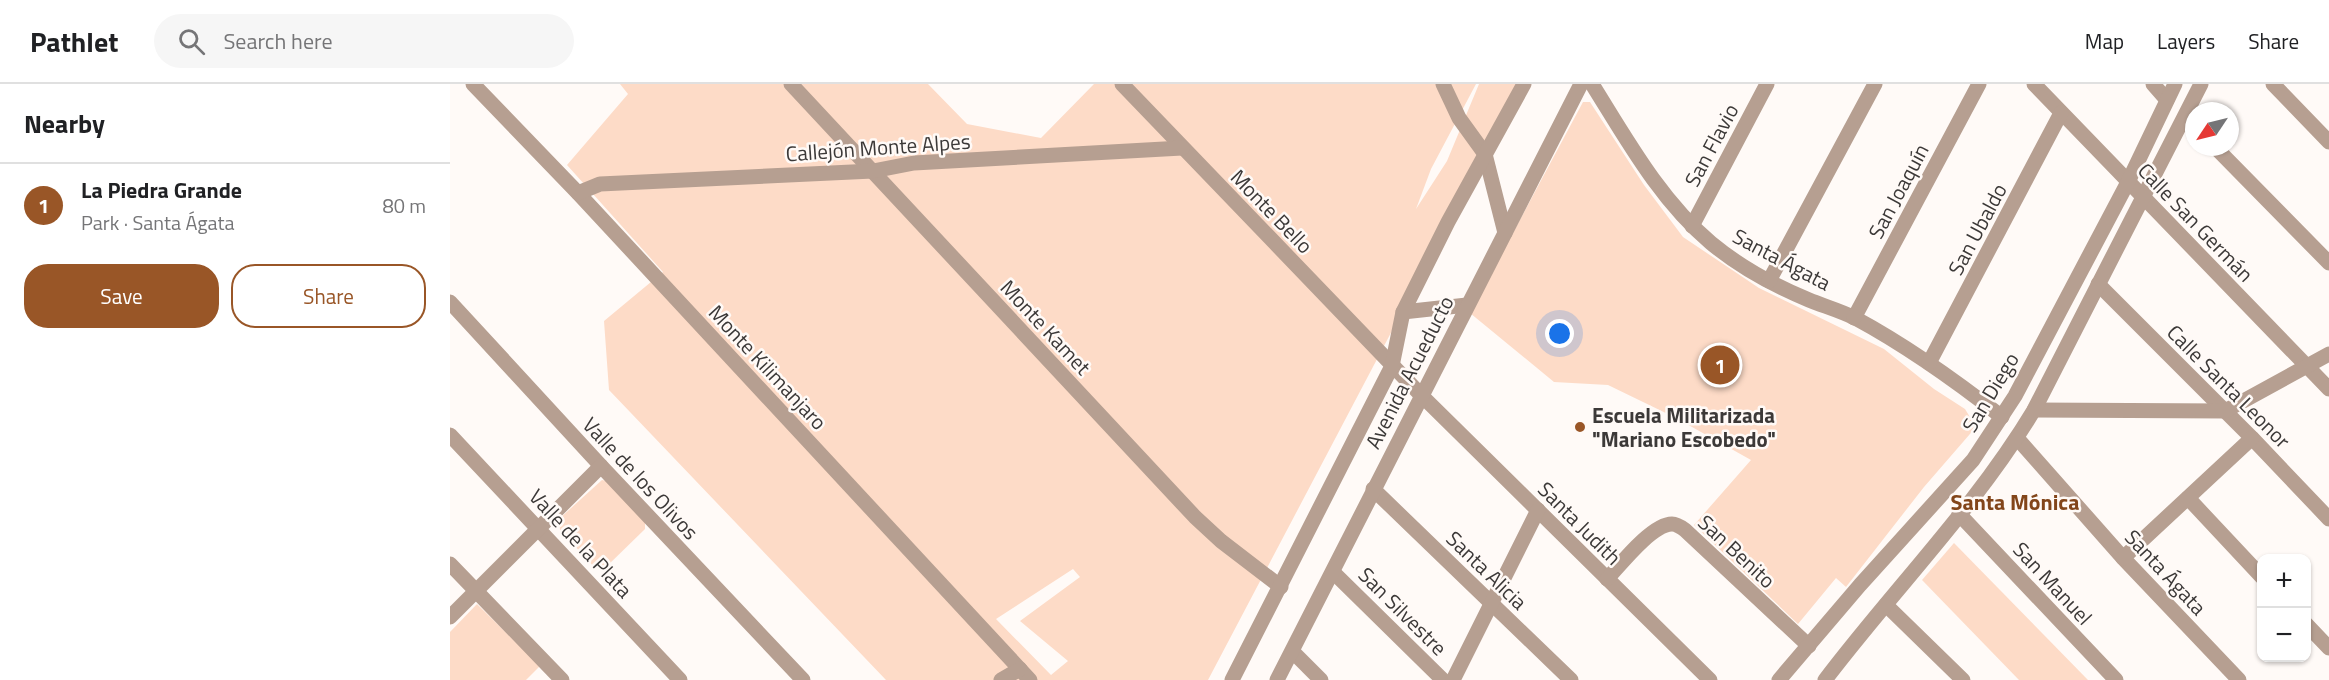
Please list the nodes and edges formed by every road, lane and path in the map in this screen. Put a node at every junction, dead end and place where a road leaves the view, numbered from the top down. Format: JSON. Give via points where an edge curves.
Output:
{"nodes":[{"id":1,"x":473,"y":84,"type":"edge"},
{"id":2,"x":791,"y":84,"type":"edge"},
{"id":3,"x":1122,"y":84,"type":"edge"},
{"id":4,"x":1443,"y":84,"type":"edge"},
{"id":5,"x":1524,"y":84,"type":"edge"},
{"id":6,"x":1581,"y":84,"type":"edge"},
{"id":7,"x":1592,"y":84,"type":"edge"},
{"id":8,"x":1767,"y":84,"type":"edge"},
{"id":9,"x":1875,"y":84,"type":"edge"},
{"id":10,"x":1979,"y":84,"type":"edge"},
{"id":11,"x":2034,"y":84,"type":"edge"},
{"id":12,"x":2153,"y":84,"type":"edge"},
{"id":13,"x":2175,"y":84,"type":"edge"},
{"id":14,"x":2201,"y":84,"type":"edge"},
{"id":15,"x":2273,"y":84,"type":"edge"},
{"id":16,"x":2168,"y":100,"type":"junction"},
{"id":17,"x":2195,"y":102,"type":"edge"},
{"id":18,"x":2061,"y":113,"type":"junction"},
{"id":19,"x":2185,"y":127,"type":"edge"},
{"id":20,"x":2329,"y":142,"type":"edge"},
{"id":21,"x":1182,"y":148,"type":"junction"},
{"id":22,"x":1485,"y":154,"type":"junction"},
{"id":23,"x":2224,"y":156,"type":"edge"},
{"id":24,"x":873,"y":171,"type":"junction"},
{"id":25,"x":2128,"y":182,"type":"junction"},
{"id":26,"x":578,"y":193,"type":"junction"},
{"id":27,"x":2143,"y":198,"type":"junction"},
{"id":28,"x":1692,"y":226,"type":"junction"},
{"id":29,"x":1504,"y":233,"type":"junction"},
{"id":30,"x":2329,"y":263,"type":"edge"},
{"id":31,"x":1769,"y":281,"type":"junction"},
{"id":32,"x":2098,"y":284,"type":"junction"},
{"id":33,"x":450,"y":302,"type":"edge"},
{"id":34,"x":1467,"y":305,"type":"junction"},
{"id":35,"x":1403,"y":312,"type":"junction"},
{"id":36,"x":1854,"y":318,"type":"junction"},
{"id":37,"x":2329,"y":354,"type":"edge"},
{"id":38,"x":1929,"y":363,"type":"junction"},
{"id":39,"x":1392,"y":366,"type":"junction"},
{"id":40,"x":2308,"y":366,"type":"junction"},
{"id":41,"x":2329,"y":389,"type":"edge"},
{"id":42,"x":1421,"y":395,"type":"junction"},
{"id":43,"x":2034,"y":410,"type":"junction"},
{"id":44,"x":2225,"y":411,"type":"junction"},
{"id":45,"x":2002,"y":417,"type":"junction"},
{"id":46,"x":450,"y":435,"type":"edge"},
{"id":47,"x":2017,"y":438,"type":"junction"},
{"id":48,"x":2252,"y":438,"type":"junction"},
{"id":49,"x":601,"y":466,"type":"junction"},
{"id":50,"x":1373,"y":489,"type":"junction"},
{"id":51,"x":2188,"y":498,"type":"junction"},
{"id":52,"x":1538,"y":510,"type":"junction"},
{"id":53,"x":1959,"y":514,"type":"junction"},
{"id":54,"x":2329,"y":519,"type":"edge"},
{"id":55,"x":538,"y":528,"type":"junction"},
{"id":56,"x":2123,"y":558,"type":"junction"},
{"id":57,"x":450,"y":564,"type":"edge"},
{"id":58,"x":1333,"y":572,"type":"junction"},
{"id":59,"x":2257,"y":572,"type":"edge"},
{"id":60,"x":1607,"y":579,"type":"junction"},
{"id":61,"x":1281,"y":587,"type":"junction"},
{"id":62,"x":475,"y":591,"type":"junction"},
{"id":63,"x":1492,"y":604,"type":"junction"},
{"id":64,"x":1886,"y":605,"type":"junction"},
{"id":65,"x":450,"y":617,"type":"edge"},
{"id":66,"x":2311,"y":628,"type":"edge"},
{"id":67,"x":1809,"y":646,"type":"junction"},
{"id":68,"x":2329,"y":648,"type":"edge"},
{"id":69,"x":1293,"y":652,"type":"junction"},
{"id":70,"x":1025,"y":674,"type":"edge"},
{"id":71,"x":554,"y":677,"type":"edge"},
{"id":72,"x":1831,"y":678,"type":"edge"},
{"id":73,"x":680,"y":680,"type":"edge"},
{"id":74,"x":803,"y":680,"type":"edge"},
{"id":75,"x":1001,"y":680,"type":"edge"},
{"id":76,"x":1232,"y":680,"type":"edge"},
{"id":77,"x":1277,"y":680,"type":"edge"},
{"id":78,"x":1321,"y":680,"type":"edge"},
{"id":79,"x":1443,"y":680,"type":"edge"},
{"id":80,"x":1453,"y":680,"type":"edge"},
{"id":81,"x":1571,"y":680,"type":"edge"},
{"id":82,"x":1710,"y":680,"type":"edge"},
{"id":83,"x":1779,"y":680,"type":"edge"},
{"id":84,"x":1963,"y":680,"type":"edge"},
{"id":85,"x":2116,"y":680,"type":"edge"},
{"id":86,"x":2239,"y":680,"type":"edge"}],
"edges":[{"from":1,"to":26,"type":"street","name":"Monte Kilimanjaro"},
{"from":2,"to":24,"type":"street","name":"Monte Kamet"},
{"from":3,"to":21,"type":"street","name":"Monte Bello"},
{"from":4,"to":22,"type":"street","via":[[1459,118]]},
{"from":5,"to":22,"type":"street","name":"Avenida Acueducto"},
{"from":6,"to":29,"type":"street","name":"Avenida Acueducto"},
{"from":7,"to":28,"type":"street","name":"Santa Ágata","via":[[1646,169]]},
{"from":8,"to":28,"type":"street","name":"San Flavio"},
{"from":9,"to":31,"type":"street"},
{"from":10,"to":36,"type":"street","name":"San Joaquín"},
{"from":11,"to":18,"type":"street","name":"Calle San Germán"},
{"from":12,"to":16,"type":"street"},
{"from":13,"to":16,"type":"street","name":"San Diego"},
{"from":14,"to":17,"type":"street"},
{"from":15,"to":20,"type":"street"},
{"from":16,"to":25,"type":"street","name":"San Diego"},
{"from":18,"to":25,"type":"street","name":"Calle San Germán"},
{"from":18,"to":38,"type":"street","name":"San Ubaldo"},
{"from":19,"to":27,"type":"street"},
{"from":21,"to":24,"type":"street","name":"Callejón Monte Alpes","via":[[914,163]]},
{"from":21,"to":39,"type":"street","name":"Monte Bello"},
{"from":22,"to":29,"type":"street"},
{"from":22,"to":35,"type":"street","name":"Avenida Acueducto"},
{"from":23,"to":30,"type":"street"},
{"from":24,"to":26,"type":"street","name":"Callejón Monte Alpes","via":[[600,184]]},
{"from":24,"to":61,"type":"street","name":"Monte Kamet","via":[[1195,517]]},
{"from":25,"to":27,"type":"street","name":"Calle San Germán"},
{"from":25,"to":45,"type":"street","name":"San Diego"},
{"from":26,"to":70,"type":"street","name":"Monte Kilimanjaro"},
{"from":27,"to":32,"type":"street"},
{"from":27,"to":40,"type":"street","name":"Calle San Germán"},
{"from":28,"to":31,"type":"street","name":"Santa Ágata","via":[[1738,263]]},
{"from":29,"to":34,"type":"street","name":"Avenida Acueducto"},
{"from":31,"to":36,"type":"street","name":"Santa Ágata"},
{"from":32,"to":43,"type":"street"},
{"from":32,"to":44,"type":"street","name":"Calle Santa Leonor"},
{"from":33,"to":49,"type":"street","name":"Valle de los Olivos"},
{"from":34,"to":35,"type":"street"},
{"from":34,"to":42,"type":"street","name":"Avenida Acueducto"},
{"from":35,"to":39,"type":"street","name":"Avenida Acueducto"},
{"from":36,"to":38,"type":"street","name":"Santa Ágata"},
{"from":37,"to":40,"type":"street"},
{"from":38,"to":45,"type":"street","name":"Santa Ágata"},
{"from":39,"to":42,"type":"street","name":"Monte Bello"},
{"from":39,"to":61,"type":"street","name":"Avenida Acueducto"},
{"from":40,"to":41,"type":"street","name":"Calle San Germán"},
{"from":40,"to":44,"type":"street"},
{"from":42,"to":50,"type":"street","name":"Avenida Acueducto"},
{"from":42,"to":52,"type":"street","name":"Santa Judith"},
{"from":43,"to":44,"type":"street"},
{"from":43,"to":47,"type":"street"},
{"from":44,"to":48,"type":"street","name":"Calle Santa Leonor"},
{"from":45,"to":67,"type":"street","name":"San Diego","via":[[1973,460]]},
{"from":46,"to":55,"type":"street","name":"Valle de la Plata"},
{"from":47,"to":53,"type":"street"},
{"from":47,"to":56,"type":"street","name":"Santa Ágata"},
{"from":48,"to":51,"type":"street"},
{"from":48,"to":54,"type":"street","name":"Calle Santa Leonor"},
{"from":49,"to":55,"type":"street"},
{"from":49,"to":74,"type":"street","name":"Valle de los Olivos"},
{"from":50,"to":58,"type":"street","name":"Avenida Acueducto"},
{"from":50,"to":63,"type":"street","name":"Santa Alicia"},
{"from":51,"to":56,"type":"street"},
{"from":51,"to":59,"type":"street"},
{"from":52,"to":60,"type":"street","name":"Santa Judith"},
{"from":52,"to":63,"type":"street"},
{"from":53,"to":64,"type":"street"},
{"from":53,"to":85,"type":"street","name":"San Manuel"},
{"from":55,"to":62,"type":"street"},
{"from":55,"to":73,"type":"street","name":"Valle de la Plata"},
{"from":56,"to":86,"type":"street","name":"Santa Ágata"},
{"from":57,"to":62,"type":"street"},
{"from":58,"to":69,"type":"street","name":"Avenida Acueducto"},
{"from":58,"to":79,"type":"street","name":"San Silvestre"},
{"from":60,"to":67,"type":"street","name":"San Benito","via":[[1658,528],[1678,526]]},
{"from":60,"to":82,"type":"street","name":"Santa Judith"},
{"from":61,"to":76,"type":"street","name":"Avenida Acueducto"},
{"from":62,"to":65,"type":"street"},
{"from":62,"to":71,"type":"street"},
{"from":63,"to":80,"type":"street"},
{"from":63,"to":81,"type":"street","name":"Santa Alicia"},
{"from":64,"to":72,"type":"street"},
{"from":64,"to":84,"type":"street"},
{"from":66,"to":68,"type":"street"},
{"from":67,"to":83,"type":"street","name":"San Diego"},
{"from":69,"to":77,"type":"street","name":"Avenida Acueducto"},
{"from":69,"to":78,"type":"street"},
{"from":70,"to":75,"type":"street"}]}
